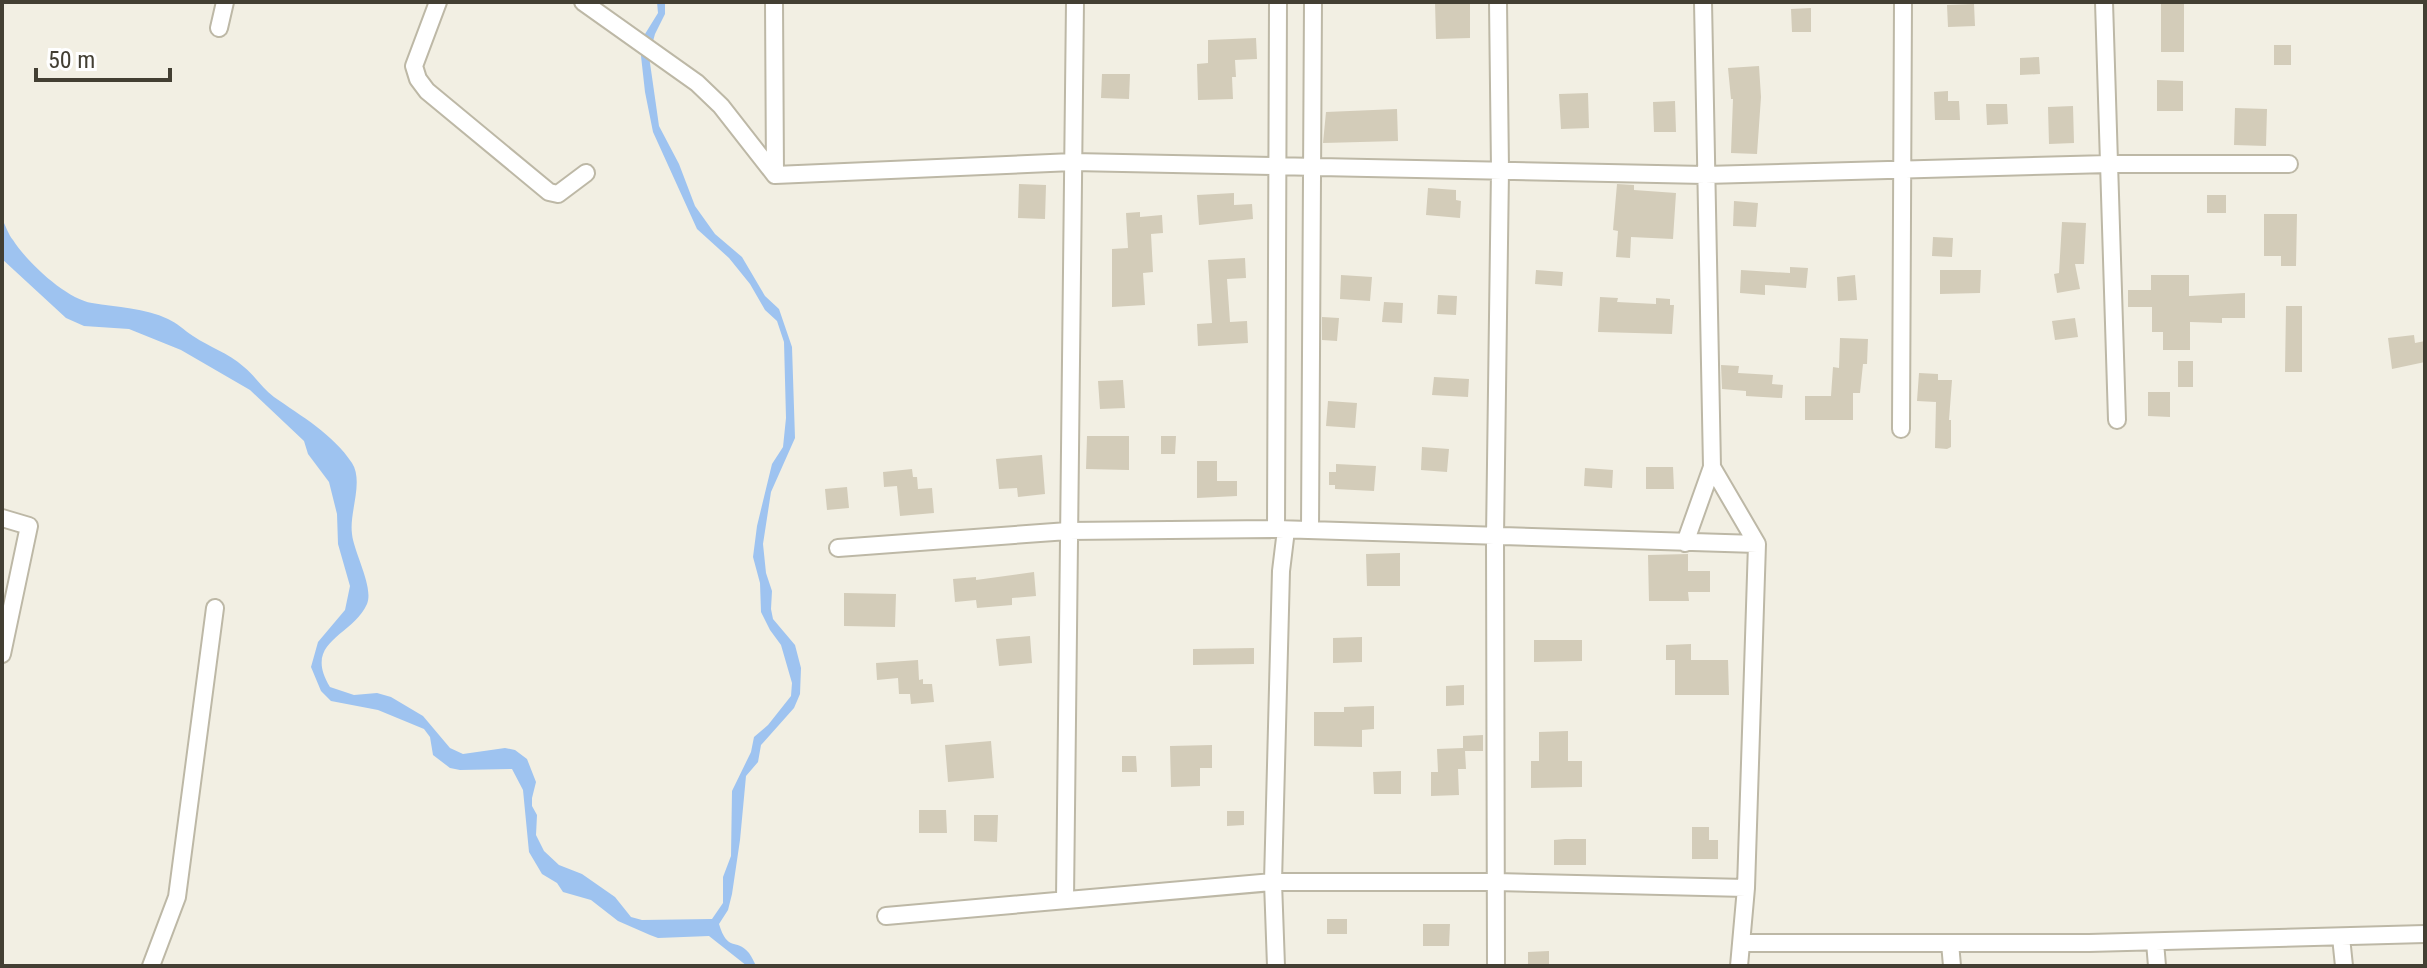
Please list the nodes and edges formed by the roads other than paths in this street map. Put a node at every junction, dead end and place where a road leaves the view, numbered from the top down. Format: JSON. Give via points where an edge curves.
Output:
{"nodes":[{"id":1,"x":225,"y":2,"type":"edge"},
{"id":2,"x":438,"y":2,"type":"edge"},
{"id":3,"x":583,"y":2,"type":"edge"},
{"id":4,"x":774,"y":2,"type":"edge"},
{"id":5,"x":1075,"y":2,"type":"edge"},
{"id":6,"x":1278,"y":2,"type":"edge"},
{"id":7,"x":1313,"y":2,"type":"edge"},
{"id":8,"x":1498,"y":2,"type":"edge"},
{"id":9,"x":1703,"y":2,"type":"edge"},
{"id":10,"x":1903,"y":2,"type":"edge"},
{"id":11,"x":2104,"y":2,"type":"edge"},
{"id":12,"x":219,"y":28,"type":"dead end"},
{"id":13,"x":1073,"y":162,"type":"junction"},
{"id":14,"x":1278,"y":164,"type":"junction"},
{"id":15,"x":2109,"y":164,"type":"junction"},
{"id":16,"x":2289,"y":164,"type":"dead end"},
{"id":17,"x":1312,"y":165,"type":"junction"},
{"id":18,"x":1500,"y":170,"type":"junction"},
{"id":19,"x":1903,"y":170,"type":"junction"},
{"id":20,"x":586,"y":173,"type":"dead end"},
{"id":21,"x":775,"y":175,"type":"junction"},
{"id":22,"x":1705,"y":175,"type":"junction"},
{"id":23,"x":2117,"y":420,"type":"dead end"},
{"id":24,"x":1901,"y":429,"type":"dead end"},
{"id":25,"x":1712,"y":467,"type":"junction"},
{"id":26,"x":2,"y":518,"type":"edge"},
{"id":27,"x":1281,"y":529,"type":"junction"},
{"id":28,"x":1310,"y":530,"type":"junction"},
{"id":29,"x":1068,"y":531,"type":"junction"},
{"id":30,"x":1495,"y":537,"type":"junction"},
{"id":31,"x":1685,"y":543,"type":"junction"},
{"id":32,"x":1757,"y":544,"type":"junction"},
{"id":33,"x":838,"y":548,"type":"dead end"},
{"id":34,"x":215,"y":608,"type":"dead end"},
{"id":35,"x":2,"y":654,"type":"edge"},
{"id":36,"x":1273,"y":882,"type":"junction"},
{"id":37,"x":1496,"y":882,"type":"junction"},
{"id":38,"x":1746,"y":888,"type":"junction"},
{"id":39,"x":1065,"y":900,"type":"junction"},
{"id":40,"x":886,"y":916,"type":"dead end"},
{"id":41,"x":2425,"y":934,"type":"edge"},
{"id":42,"x":2341,"y":937,"type":"junction"},
{"id":43,"x":2155,"y":942,"type":"junction"},
{"id":44,"x":1741,"y":943,"type":"junction"},
{"id":45,"x":1950,"y":943,"type":"junction"},
{"id":46,"x":151,"y":966,"type":"edge"},
{"id":47,"x":1276,"y":966,"type":"edge"},
{"id":48,"x":1496,"y":966,"type":"edge"},
{"id":49,"x":1739,"y":966,"type":"edge"},
{"id":50,"x":1952,"y":966,"type":"edge"},
{"id":51,"x":2157,"y":966,"type":"edge"},
{"id":52,"x":2344,"y":966,"type":"edge"}],
"edges":[{"from":1,"to":12,"type":"street"},
{"from":2,"to":20,"type":"street","via":[[414,66],[427,91],[549,192],[558,194]]},
{"from":3,"to":21,"type":"street","via":[[697,83]]},
{"from":4,"to":21,"type":"street"},
{"from":5,"to":13,"type":"street"},
{"from":6,"to":14,"type":"street"},
{"from":7,"to":17,"type":"street"},
{"from":8,"to":18,"type":"street"},
{"from":9,"to":22,"type":"street"},
{"from":10,"to":19,"type":"street"},
{"from":11,"to":15,"type":"street"},
{"from":13,"to":14,"type":"street"},
{"from":13,"to":21,"type":"street"},
{"from":13,"to":29,"type":"street"},
{"from":14,"to":17,"type":"street"},
{"from":14,"to":27,"type":"street"},
{"from":15,"to":16,"type":"street"},
{"from":15,"to":19,"type":"street"},
{"from":15,"to":23,"type":"street"},
{"from":17,"to":18,"type":"street"},
{"from":17,"to":28,"type":"street"},
{"from":18,"to":22,"type":"street"},
{"from":18,"to":30,"type":"street"},
{"from":19,"to":22,"type":"street"},
{"from":19,"to":24,"type":"street"},
{"from":22,"to":25,"type":"street"},
{"from":25,"to":31,"type":"street"},
{"from":25,"to":32,"type":"street"},
{"from":26,"to":35,"type":"street","via":[[29,526]]},
{"from":27,"to":28,"type":"street"},
{"from":27,"to":29,"type":"street"},
{"from":27,"to":36,"type":"street"},
{"from":28,"to":30,"type":"street"},
{"from":29,"to":33,"type":"street"},
{"from":29,"to":39,"type":"street"},
{"from":30,"to":31,"type":"street"},
{"from":30,"to":37,"type":"street"},
{"from":31,"to":32,"type":"street"},
{"from":32,"to":38,"type":"street"},
{"from":34,"to":46,"type":"street","via":[[177,897]]},
{"from":36,"to":37,"type":"street"},
{"from":36,"to":39,"type":"street"},
{"from":36,"to":47,"type":"street"},
{"from":37,"to":38,"type":"street"},
{"from":37,"to":48,"type":"street"},
{"from":38,"to":44,"type":"street"},
{"from":39,"to":40,"type":"street"},
{"from":41,"to":42,"type":"street"},
{"from":42,"to":43,"type":"street"},
{"from":42,"to":52,"type":"street"},
{"from":43,"to":45,"type":"street"},
{"from":43,"to":51,"type":"street"},
{"from":44,"to":45,"type":"street"},
{"from":44,"to":49,"type":"street"},
{"from":45,"to":50,"type":"street"}]}
